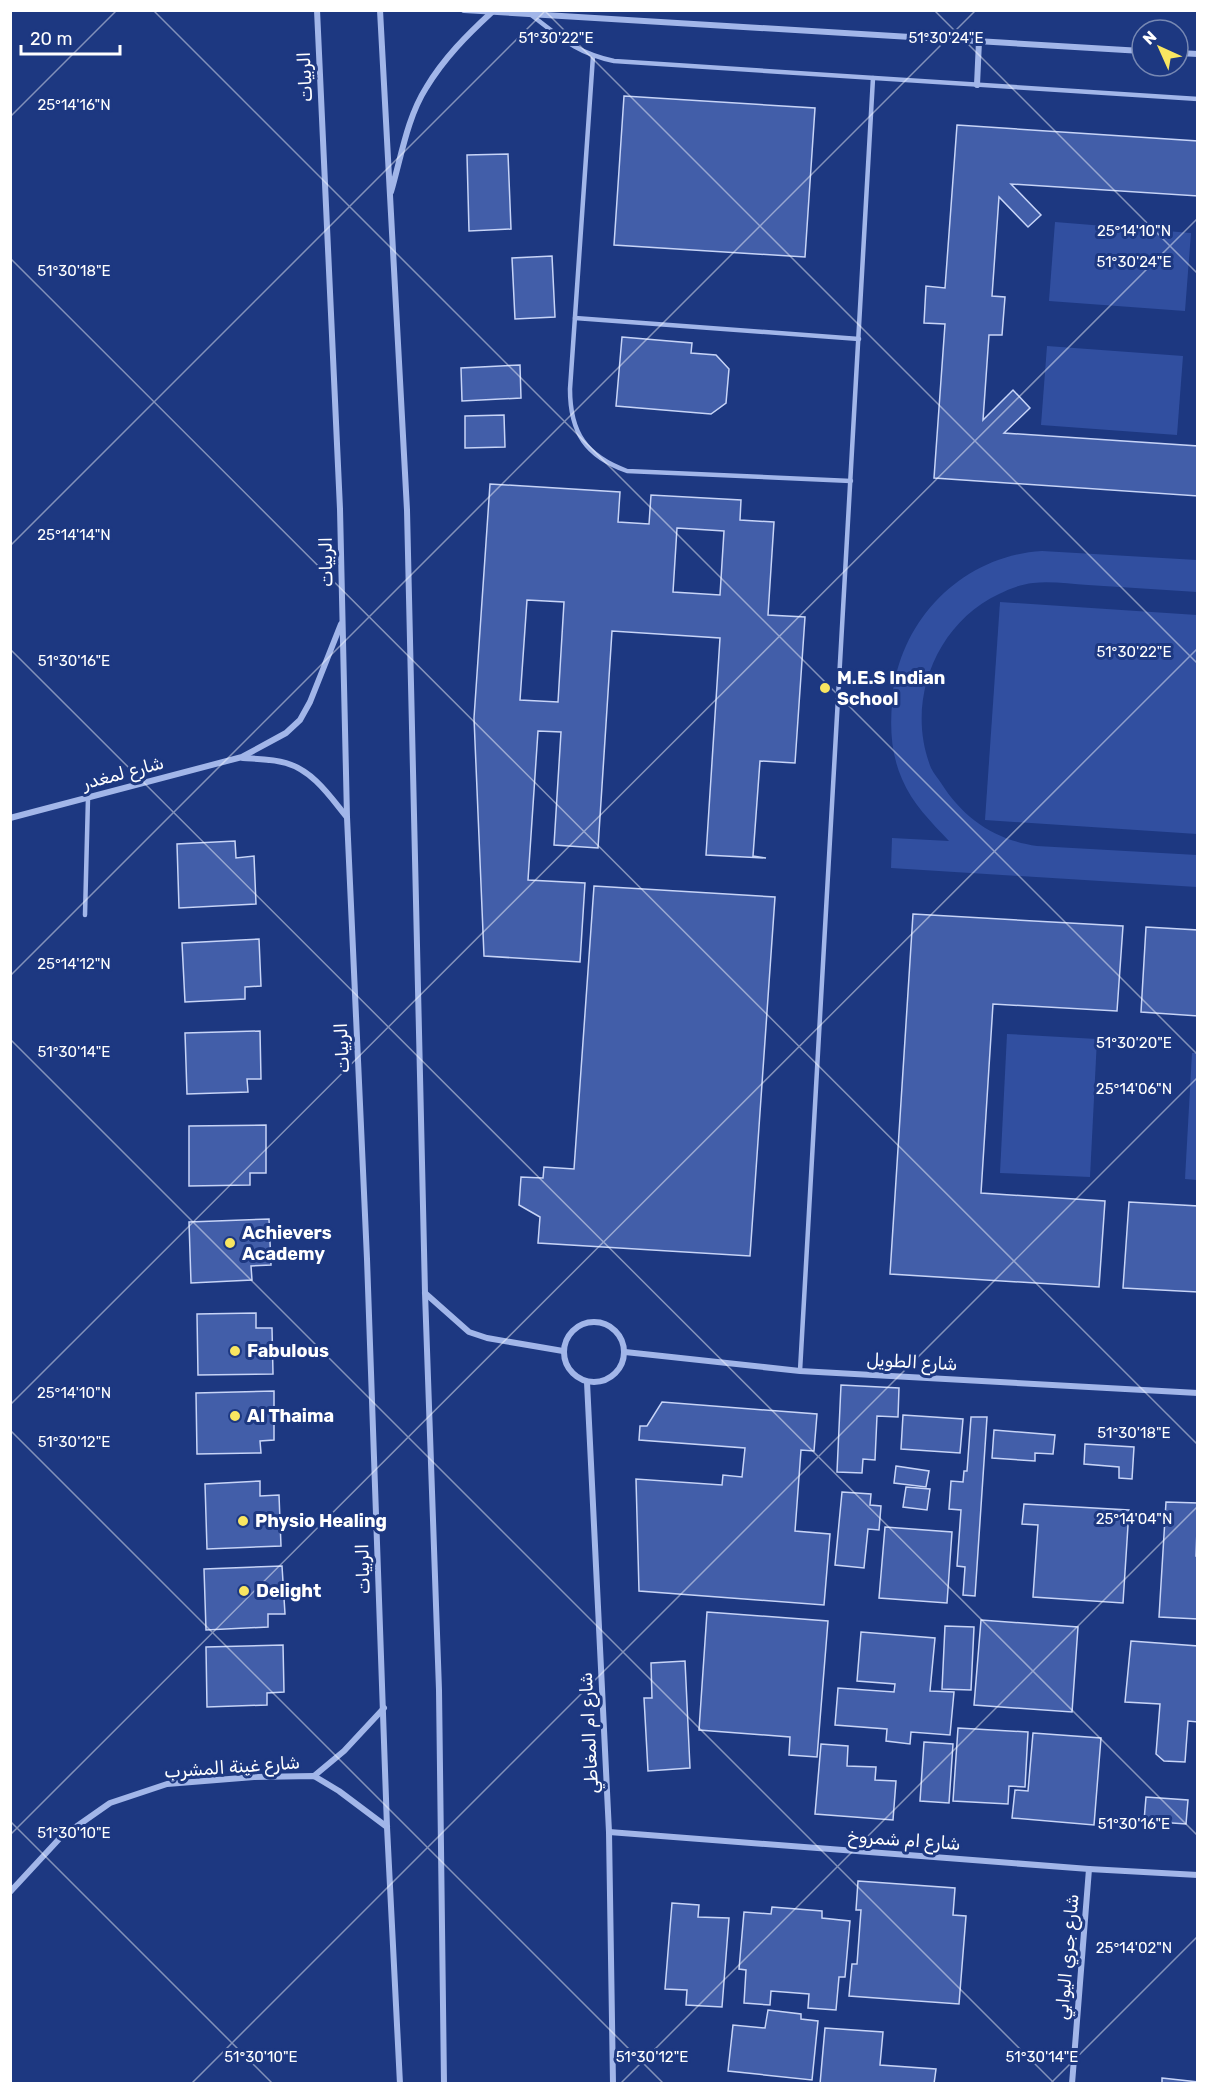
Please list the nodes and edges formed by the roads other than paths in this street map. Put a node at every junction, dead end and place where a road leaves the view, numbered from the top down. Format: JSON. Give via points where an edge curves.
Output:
{"nodes":[{"id":1,"x":317,"y":10,"type":"edge"},
{"id":2,"x":380,"y":10,"type":"edge"},
{"id":3,"x":464,"y":10,"type":"edge"},
{"id":4,"x":492,"y":12,"type":"edge"},
{"id":5,"x":530,"y":14,"type":"junction"},
{"id":6,"x":979,"y":41,"type":"junction"},
{"id":7,"x":1130,"y":50,"type":"edge"},
{"id":8,"x":593,"y":56,"type":"junction"},
{"id":9,"x":873,"y":78,"type":"junction"},
{"id":10,"x":977,"y":85,"type":"junction"},
{"id":11,"x":1197,"y":99,"type":"edge"},
{"id":12,"x":389,"y":199,"type":"junction"},
{"id":13,"x":575,"y":318,"type":"junction"},
{"id":14,"x":859,"y":339,"type":"junction"},
{"id":15,"x":851,"y":482,"type":"junction"},
{"id":16,"x":342,"y":620,"type":"junction"},
{"id":17,"x":243,"y":758,"type":"junction"},
{"id":18,"x":88,"y":798,"type":"junction"},
{"id":19,"x":347,"y":817,"type":"junction"},
{"id":20,"x":10,"y":818,"type":"edge"},
{"id":21,"x":85,"y":915,"type":"dead end"},
{"id":22,"x":425,"y":1293,"type":"junction"},
{"id":23,"x":562,"y":1351,"type":"junction"},
{"id":24,"x":625,"y":1353,"type":"junction"},
{"id":25,"x":800,"y":1371,"type":"junction"},
{"id":26,"x":587,"y":1382,"type":"junction"},
{"id":27,"x":1197,"y":1393,"type":"edge"},
{"id":28,"x":384,"y":1708,"type":"junction"},
{"id":29,"x":314,"y":1776,"type":"junction"},
{"id":30,"x":387,"y":1827,"type":"junction"},
{"id":31,"x":609,"y":1832,"type":"junction"},
{"id":32,"x":1089,"y":1869,"type":"junction"},
{"id":33,"x":1197,"y":1875,"type":"edge"},
{"id":34,"x":10,"y":1892,"type":"edge"},
{"id":35,"x":400,"y":2084,"type":"edge"},
{"id":36,"x":444,"y":2084,"type":"edge"},
{"id":37,"x":613,"y":2084,"type":"edge"},
{"id":38,"x":1072,"y":2084,"type":"edge"}],
"edges":[{"from":1,"to":16,"type":"street","name":"الربيات","via":[[340,497]]},
{"from":2,"to":12,"type":"street"},
{"from":3,"to":4,"type":"street"},
{"from":4,"to":5,"type":"street"},
{"from":4,"to":12,"type":"street","via":[[458,44],[425,89]]},
{"from":5,"to":6,"type":"street"},
{"from":5,"to":8,"type":"lane","via":[[576,49]]},
{"from":6,"to":7,"type":"street"},
{"from":6,"to":10,"type":"street"},
{"from":8,"to":9,"type":"lane"},
{"from":8,"to":13,"type":"lane"},
{"from":9,"to":10,"type":"lane"},
{"from":9,"to":14,"type":"lane"},
{"from":10,"to":11,"type":"lane"},
{"from":12,"to":22,"type":"street","via":[[407,510]]},
{"from":13,"to":14,"type":"lane"},
{"from":13,"to":15,"type":"lane","via":[[572,417],[583,441],[610,465],[645,473]]},
{"from":14,"to":15,"type":"lane"},
{"from":15,"to":25,"type":"lane"},
{"from":16,"to":17,"type":"street","name":"شارع لمغدر","via":[[300,720],[286,733]]},
{"from":16,"to":19,"type":"street","name":"الربيات"},
{"from":17,"to":18,"type":"street","name":"شارع لمغدر"},
{"from":17,"to":19,"type":"street","name":"شارع لمغدر","via":[[286,763],[302,770],[320,784]]},
{"from":18,"to":20,"type":"street","name":"شارع لمغدر"},
{"from":18,"to":21,"type":"lane"},
{"from":19,"to":28,"type":"street","name":"الربيات"},
{"from":22,"to":23,"type":"street","via":[[468,1332]]},
{"from":22,"to":36,"type":"street","via":[[440,1690]]},
{"from":23,"to":24,"type":"street","via":[[567,1335],[579,1324],[595,1320],[610,1325],[621,1336]]},
{"from":23,"to":26,"type":"street","via":[[574,1376]]},
{"from":24,"to":25,"type":"street","name":"شارع الطويل"},
{"from":24,"to":26,"type":"street","via":[[613,1376]]},
{"from":25,"to":27,"type":"street","name":"شارع الطويل"},
{"from":26,"to":31,"type":"street","name":"شارع ام المغاطي"},
{"from":28,"to":29,"type":"street","name":"شارع غينة المشرب"},
{"from":28,"to":30,"type":"street","name":"الربيات"},
{"from":29,"to":30,"type":"street","name":"شارع غينة المشرب"},
{"from":29,"to":34,"type":"street","name":"شارع غينة المشرب","via":[[167,1784],[110,1803],[60,1838]]},
{"from":30,"to":35,"type":"street","name":"الربيات"},
{"from":31,"to":32,"type":"street","name":"شارع ام شمروخ"},
{"from":31,"to":37,"type":"street","name":"شارع ام المغاطي"},
{"from":32,"to":33,"type":"street","name":"شارع ام شمروخ"},
{"from":32,"to":38,"type":"street","name":"شارع جري اليوابي"}]}
